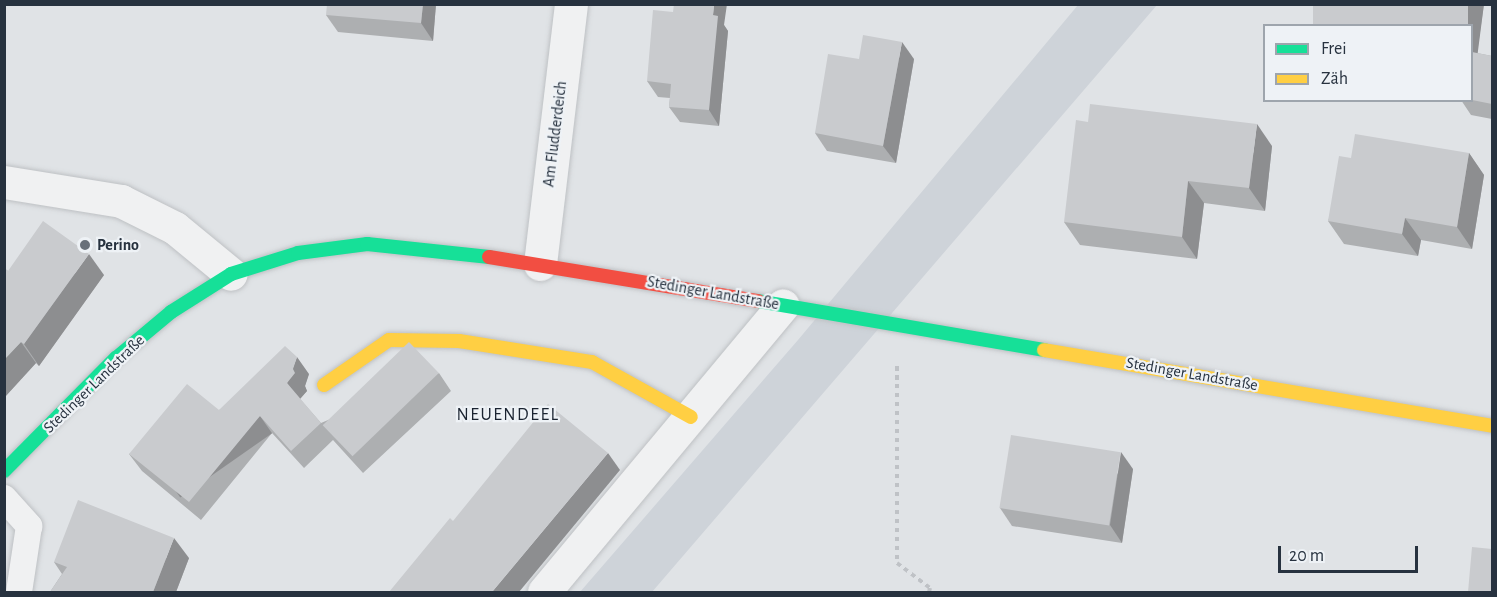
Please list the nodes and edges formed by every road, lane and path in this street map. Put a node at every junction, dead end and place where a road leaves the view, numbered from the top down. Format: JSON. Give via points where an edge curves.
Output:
{"nodes":[{"id":1,"x":571,"y":4,"type":"edge"},
{"id":2,"x":4,"y":182,"type":"edge"},
{"id":3,"x":540,"y":264,"type":"junction"},
{"id":4,"x":231,"y":274,"type":"junction"},
{"id":5,"x":783,"y":304,"type":"junction"},
{"id":6,"x":897,"y":323,"type":"junction"},
{"id":7,"x":324,"y":385,"type":"dead end"},
{"id":8,"x":691,"y":417,"type":"junction"},
{"id":9,"x":1492,"y":426,"type":"edge"},
{"id":10,"x":4,"y":471,"type":"edge"},
{"id":11,"x":4,"y":498,"type":"edge"},
{"id":12,"x":19,"y":592,"type":"edge"},
{"id":13,"x":544,"y":592,"type":"edge"},
{"id":14,"x":929,"y":592,"type":"edge"}],
"edges":[{"from":1,"to":3,"type":"street","name":"Am Fludderdeich"},
{"from":2,"to":4,"type":"street","via":[[121,201],[175,228]]},
{"from":3,"to":4,"type":"main road","name":"Stedinger Landstraße","via":[[367,244],[298,253]]},
{"from":3,"to":5,"type":"main road","name":"Stedinger Landstraße"},
{"from":4,"to":10,"type":"main road","name":"Stedinger Landstraße","via":[[171,312],[116,358]]},
{"from":5,"to":6,"type":"main road","name":"Stedinger Landstraße"},
{"from":5,"to":8,"type":"street"},
{"from":6,"to":9,"type":"main road","name":"Stedinger Landstraße"},
{"from":6,"to":14,"type":"path","via":[[897,563],[930,588]]},
{"from":7,"to":8,"type":"main road","via":[[389,340],[459,341],[592,362]]},
{"from":8,"to":13,"type":"street"},
{"from":11,"to":12,"type":"lane","via":[[29,526]]}]}
